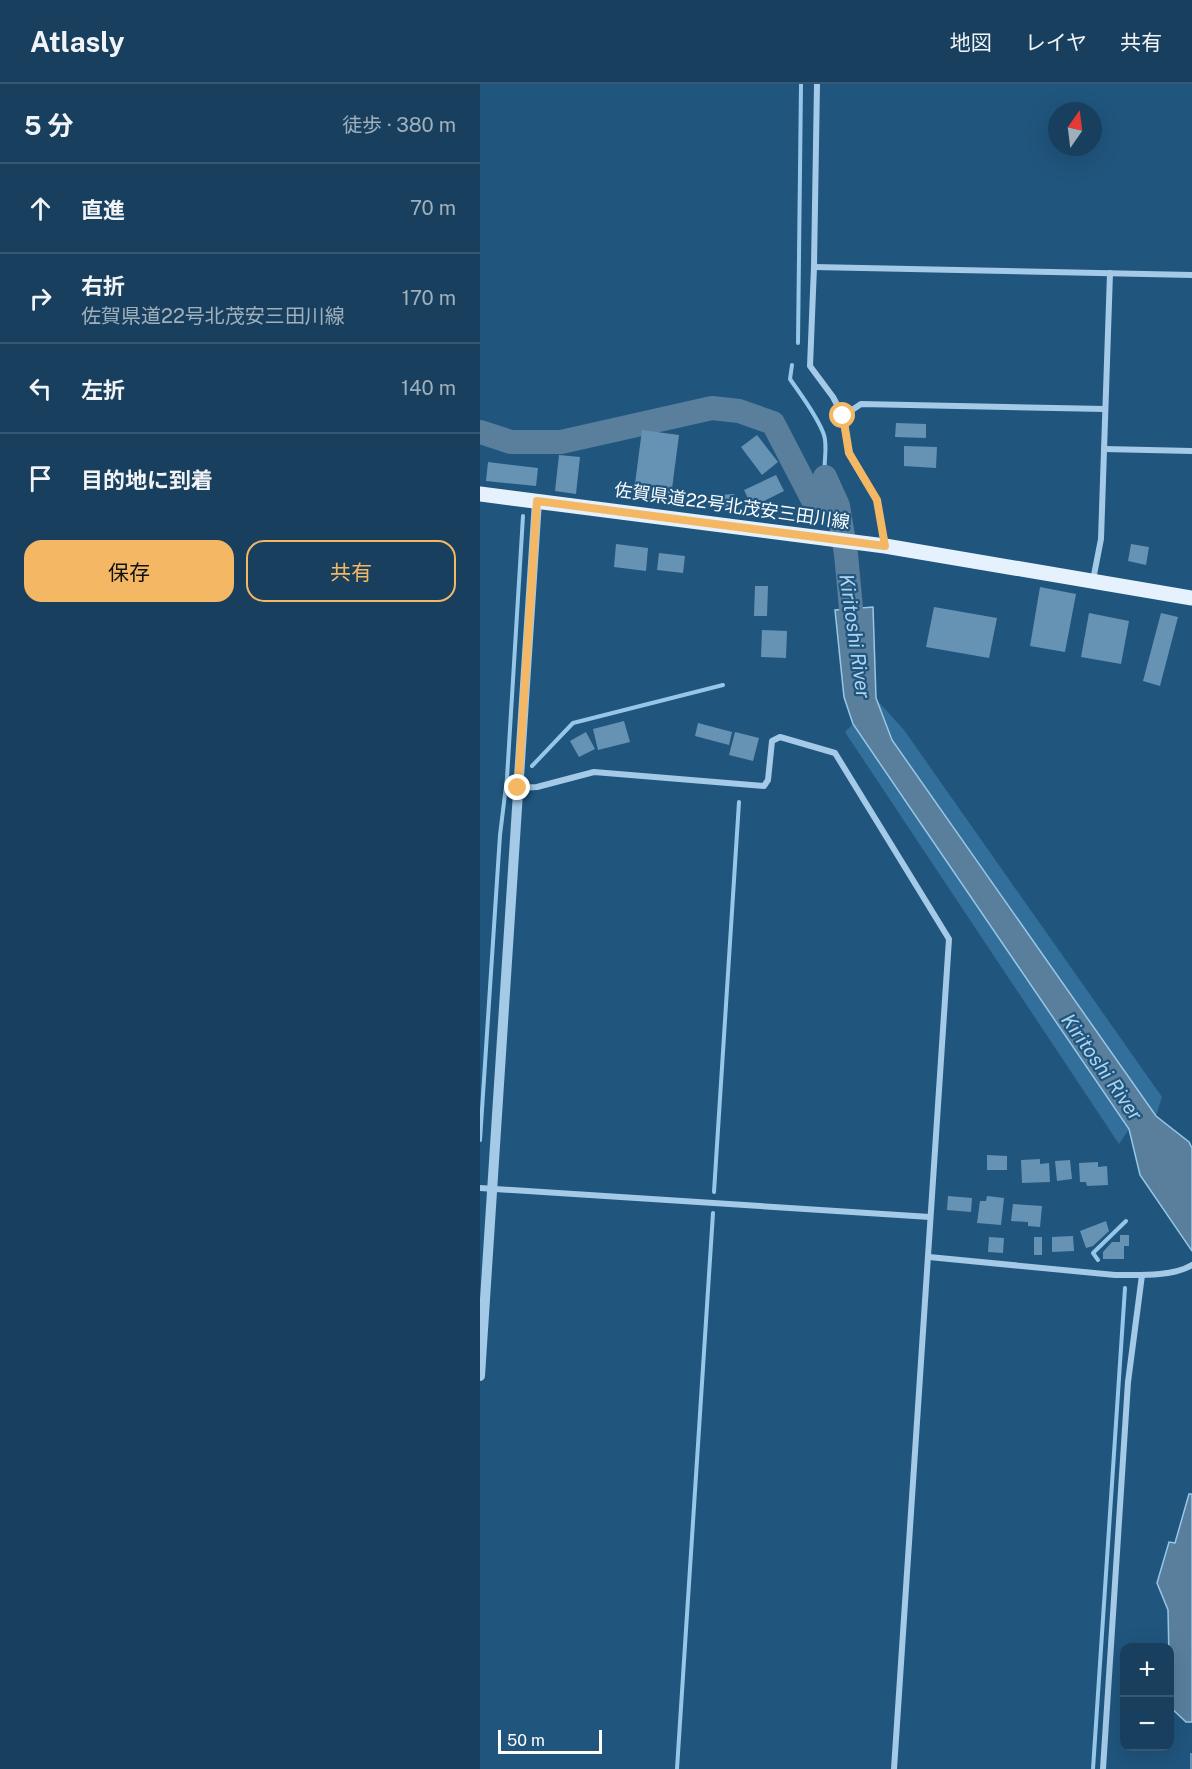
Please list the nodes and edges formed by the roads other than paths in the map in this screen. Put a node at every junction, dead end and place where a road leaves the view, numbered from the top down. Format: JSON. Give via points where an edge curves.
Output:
{"nodes":[{"id":1,"x":817,"y":84,"type":"edge"},
{"id":2,"x":814,"y":267,"type":"junction"},
{"id":3,"x":1110,"y":273,"type":"junction"},
{"id":4,"x":1192,"y":274,"type":"edge"},
{"id":5,"x":1105,"y":408,"type":"junction"},
{"id":6,"x":843,"y":416,"type":"junction"},
{"id":7,"x":1104,"y":449,"type":"junction"},
{"id":8,"x":1192,"y":451,"type":"edge"},
{"id":9,"x":480,"y":494,"type":"edge"},
{"id":10,"x":537,"y":501,"type":"junction"},
{"id":11,"x":880,"y":545,"type":"junction"},
{"id":12,"x":1093,"y":581,"type":"junction"},
{"id":13,"x":1192,"y":598,"type":"edge"},
{"id":14,"x":518,"y":788,"type":"junction"},
{"id":15,"x":480,"y":1188,"type":"edge"},
{"id":16,"x":492,"y":1189,"type":"junction"},
{"id":17,"x":930,"y":1217,"type":"junction"},
{"id":18,"x":929,"y":1257,"type":"junction"},
{"id":19,"x":1192,"y":1265,"type":"edge"},
{"id":20,"x":1142,"y":1275,"type":"junction"},
{"id":21,"x":480,"y":1376,"type":"edge"},
{"id":22,"x":894,"y":1769,"type":"edge"},
{"id":23,"x":1102,"y":1769,"type":"edge"}],
"edges":[{"from":1,"to":2,"type":"street"},
{"from":2,"to":3,"type":"street"},
{"from":2,"to":6,"type":"street","via":[[810,366]]},
{"from":3,"to":4,"type":"street"},
{"from":3,"to":5,"type":"street"},
{"from":5,"to":6,"type":"street","via":[[861,404]]},
{"from":5,"to":7,"type":"street"},
{"from":6,"to":11,"type":"street","via":[[849,453],[877,500]]},
{"from":7,"to":8,"type":"street"},
{"from":7,"to":12,"type":"street","via":[[1101,539]]},
{"from":9,"to":10,"type":"main road","name":"佐賀県道22号北茂安三田川線"},
{"from":10,"to":11,"type":"main road","name":"佐賀県道22号北茂安三田川線"},
{"from":10,"to":14,"type":"street"},
{"from":11,"to":12,"type":"main road","name":"佐賀県道22号北茂安三田川線"},
{"from":12,"to":13,"type":"main road","name":"佐賀県道22号北茂安三田川線"},
{"from":14,"to":16,"type":"street"},
{"from":14,"to":17,"type":"street","via":[[594,772],[764,786],[772,741],[780,737],[835,753],[949,939]]},
{"from":15,"to":16,"type":"street"},
{"from":16,"to":17,"type":"street"},
{"from":16,"to":21,"type":"street"},
{"from":17,"to":18,"type":"street"},
{"from":18,"to":20,"type":"street"},
{"from":18,"to":22,"type":"street"},
{"from":19,"to":20,"type":"street"},
{"from":20,"to":23,"type":"street","via":[[1128,1382]]}]}
